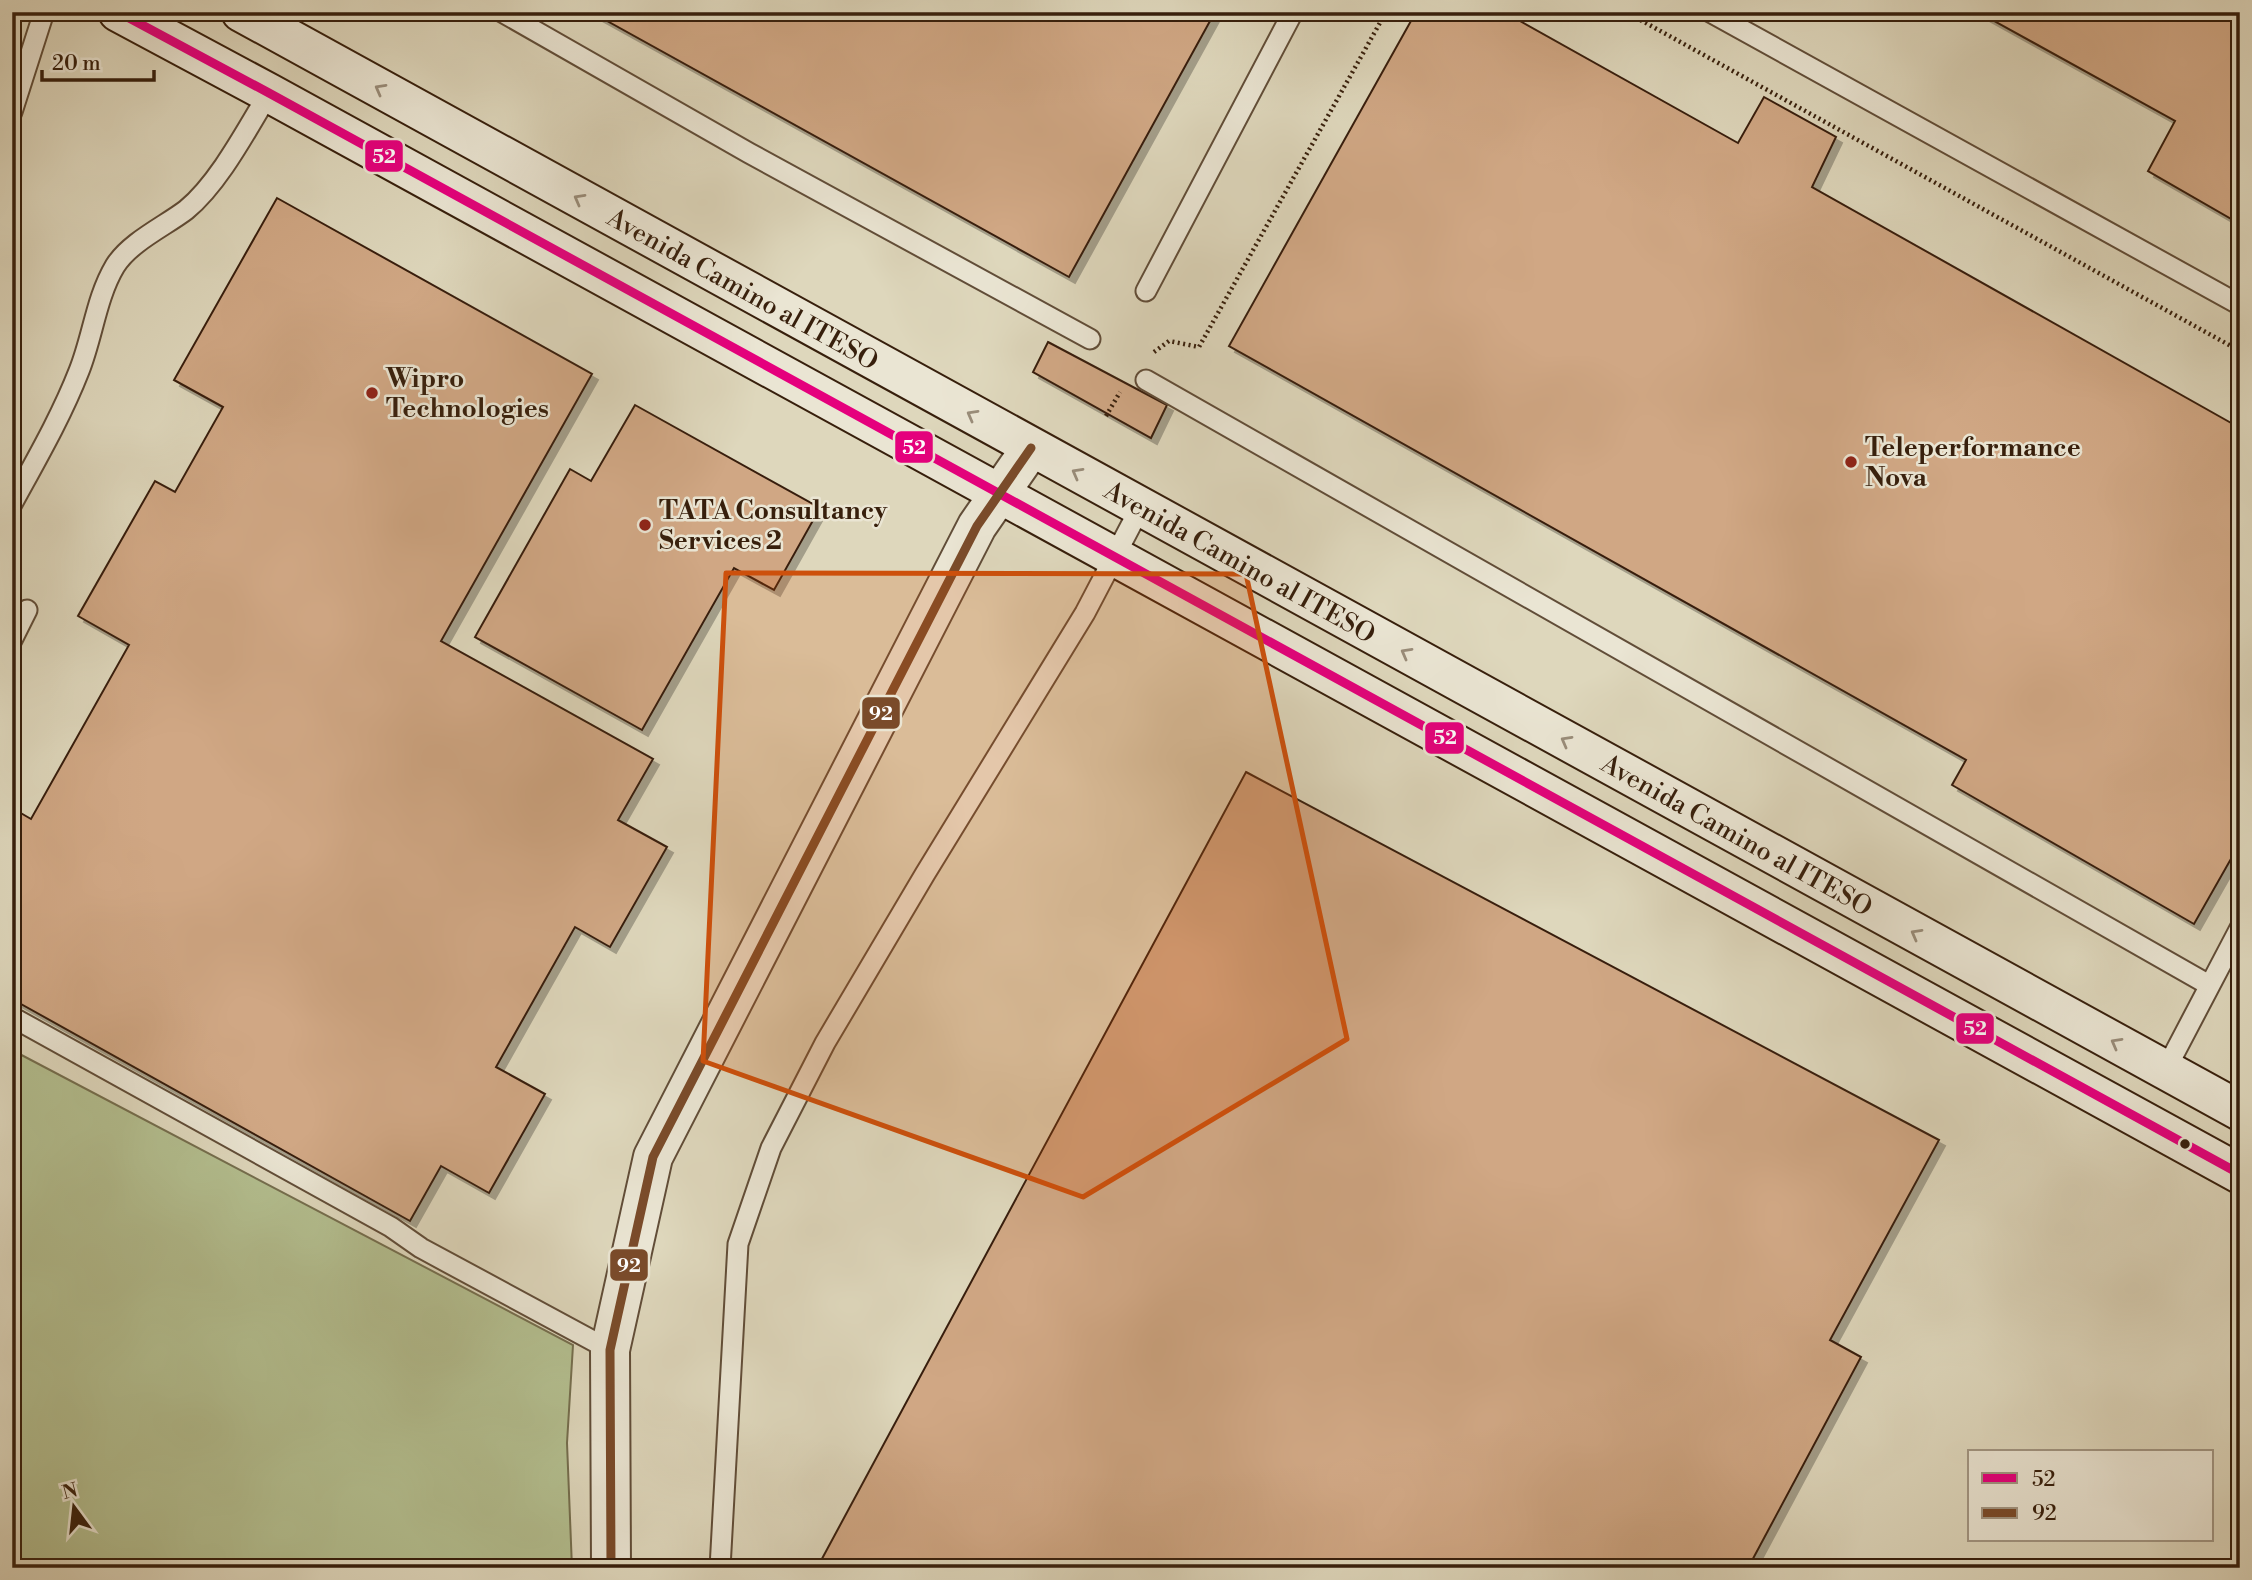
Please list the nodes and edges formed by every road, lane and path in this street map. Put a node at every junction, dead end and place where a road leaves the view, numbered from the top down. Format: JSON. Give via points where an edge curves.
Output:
{"nodes":[{"id":1,"x":44,"y":12,"type":"edge"},
{"id":2,"x":118,"y":12,"type":"edge"},
{"id":3,"x":241,"y":12,"type":"edge"},
{"id":4,"x":502,"y":12,"type":"edge"},
{"id":5,"x":1293,"y":12,"type":"edge"},
{"id":6,"x":1386,"y":12,"type":"edge"},
{"id":7,"x":1626,"y":12,"type":"edge"},
{"id":8,"x":1710,"y":12,"type":"edge"},
{"id":9,"x":19,"y":66,"type":"edge"},
{"id":10,"x":269,"y":93,"type":"junction"},
{"id":11,"x":12,"y":112,"type":"edge"},
{"id":12,"x":1146,"y":291,"type":"dead end"},
{"id":13,"x":2240,"y":305,"type":"edge"},
{"id":14,"x":1090,"y":339,"type":"dead end"},
{"id":15,"x":2240,"y":351,"type":"edge"},
{"id":16,"x":1146,"y":359,"type":"dead end"},
{"id":17,"x":1146,"y":380,"type":"dead end"},
{"id":18,"x":1123,"y":386,"type":"dead end"},
{"id":19,"x":1106,"y":416,"type":"dead end"},
{"id":20,"x":1031,"y":448,"type":"junction"},
{"id":21,"x":999,"y":493,"type":"junction"},
{"id":22,"x":12,"y":504,"type":"edge"},
{"id":23,"x":1140,"y":508,"type":"junction"},
{"id":24,"x":1114,"y":556,"type":"junction"},
{"id":25,"x":27,"y":610,"type":"dead end"},
{"id":26,"x":12,"y":640,"type":"edge"},
{"id":27,"x":2240,"y":928,"type":"edge"},
{"id":28,"x":2210,"y":985,"type":"junction"},
{"id":29,"x":12,"y":1017,"type":"edge"},
{"id":30,"x":2165,"y":1070,"type":"junction"},
{"id":31,"x":2240,"y":1111,"type":"edge"},
{"id":32,"x":2240,"y":1174,"type":"edge"},
{"id":33,"x":610,"y":1350,"type":"junction"},
{"id":34,"x":611,"y":1568,"type":"edge"},
{"id":35,"x":720,"y":1568,"type":"edge"}],
"edges":[{"from":1,"to":9,"type":"lane"},
{"from":2,"to":10,"type":"main road","name":"Avenida Camino al ITESO"},
{"from":20,"to":3,"type":"main road","name":"Avenida Camino al ITESO","one_way":true},
{"from":4,"to":14,"type":"lane"},
{"from":5,"to":12,"type":"lane"},
{"from":6,"to":16,"type":"path","via":[[1199,347],[1169,341]]},
{"from":7,"to":15,"type":"path"},
{"from":8,"to":13,"type":"lane"},
{"from":9,"to":11,"type":"lane"},
{"from":10,"to":21,"type":"main road","name":"Avenida Camino al ITESO"},
{"from":10,"to":22,"type":"lane","via":[[215,179],[187,209],[117,263],[101,293],[80,369]]},
{"from":17,"to":28,"type":"lane"},
{"from":18,"to":19,"type":"path"},
{"from":20,"to":21,"type":"main road"},
{"from":23,"to":20,"type":"main road","name":"Avenida Camino al ITESO","one_way":true},
{"from":21,"to":24,"type":"main road","name":"Avenida Camino al ITESO"},
{"from":21,"to":33,"type":"main road","via":[[977,526],[653,1157]]},
{"from":23,"to":24,"type":"lane"},
{"from":30,"to":23,"type":"main road","name":"Avenida Camino al ITESO","one_way":true},
{"from":24,"to":32,"type":"main road","name":"Avenida Camino al ITESO"},
{"from":24,"to":35,"type":"lane","via":[[1085,613],[825,1043],[771,1148],[738,1244]]},
{"from":25,"to":26,"type":"lane"},
{"from":27,"to":28,"type":"lane"},
{"from":28,"to":30,"type":"lane"},
{"from":29,"to":33,"type":"lane"},
{"from":30,"to":31,"type":"main road","name":"Avenida Camino al ITESO"},
{"from":33,"to":34,"type":"main road"}]}
